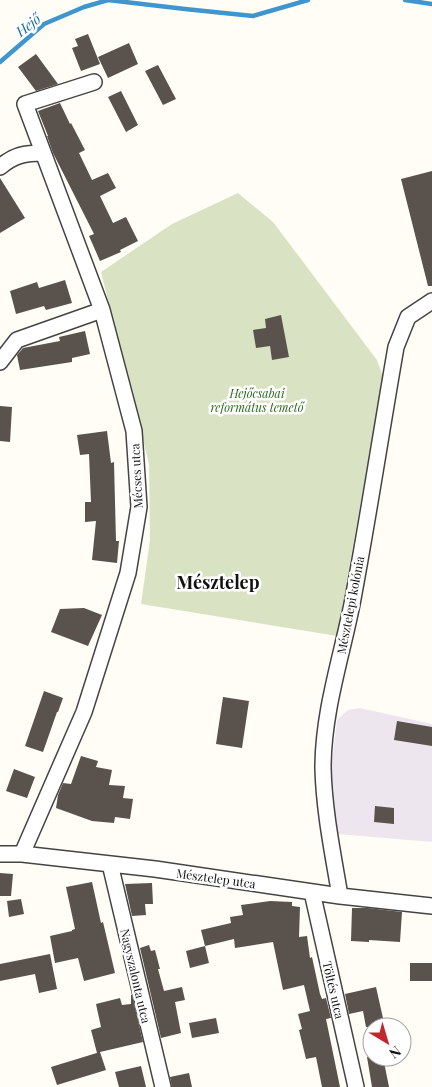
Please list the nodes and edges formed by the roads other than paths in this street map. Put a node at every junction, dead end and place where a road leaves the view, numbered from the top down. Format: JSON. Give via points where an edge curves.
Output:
{"nodes":[{"id":1,"x":94,"y":82,"type":"dead end"},
{"id":2,"x":44,"y":153,"type":"junction"},
{"id":3,"x":5,"y":163,"type":"edge"},
{"id":4,"x":432,"y":301,"type":"edge"},
{"id":5,"x":102,"y":310,"type":"junction"},
{"id":6,"x":0,"y":362,"type":"edge"},
{"id":7,"x":0,"y":854,"type":"edge"},
{"id":8,"x":22,"y":854,"type":"junction"},
{"id":9,"x":110,"y":864,"type":"junction"},
{"id":10,"x":312,"y":892,"type":"junction"},
{"id":11,"x":340,"y":896,"type":"junction"},
{"id":12,"x":432,"y":906,"type":"edge"},
{"id":13,"x":163,"y":1087,"type":"edge"},
{"id":14,"x":356,"y":1087,"type":"edge"}],
"edges":[{"from":1,"to":2,"type":"street","name":"Mécses utca","via":[[25,104]]},
{"from":2,"to":3,"type":"street","via":[[27,153]]},
{"from":2,"to":5,"type":"street","name":"Mécses utca"},
{"from":4,"to":11,"type":"street","name":"Mésztelepi kolónia","via":[[408,317],[396,347],[353,596],[334,680],[324,768],[325,797]]},
{"from":5,"to":6,"type":"street","via":[[17,340]]},
{"from":5,"to":8,"type":"street","name":"Mécses utca","via":[[134,431],[140,508],[128,573],[84,712]]},
{"from":7,"to":8,"type":"street","name":"Mésztelep utca"},
{"from":8,"to":9,"type":"street","name":"Mésztelep utca"},
{"from":9,"to":10,"type":"street","name":"Mésztelep utca"},
{"from":9,"to":13,"type":"street","name":"Nagyszalonta utca"},
{"from":10,"to":11,"type":"street","name":"Mésztelep utca"},
{"from":10,"to":14,"type":"street","name":"Töltés utca"},
{"from":11,"to":12,"type":"street","name":"Mésztelep utca"}]}
